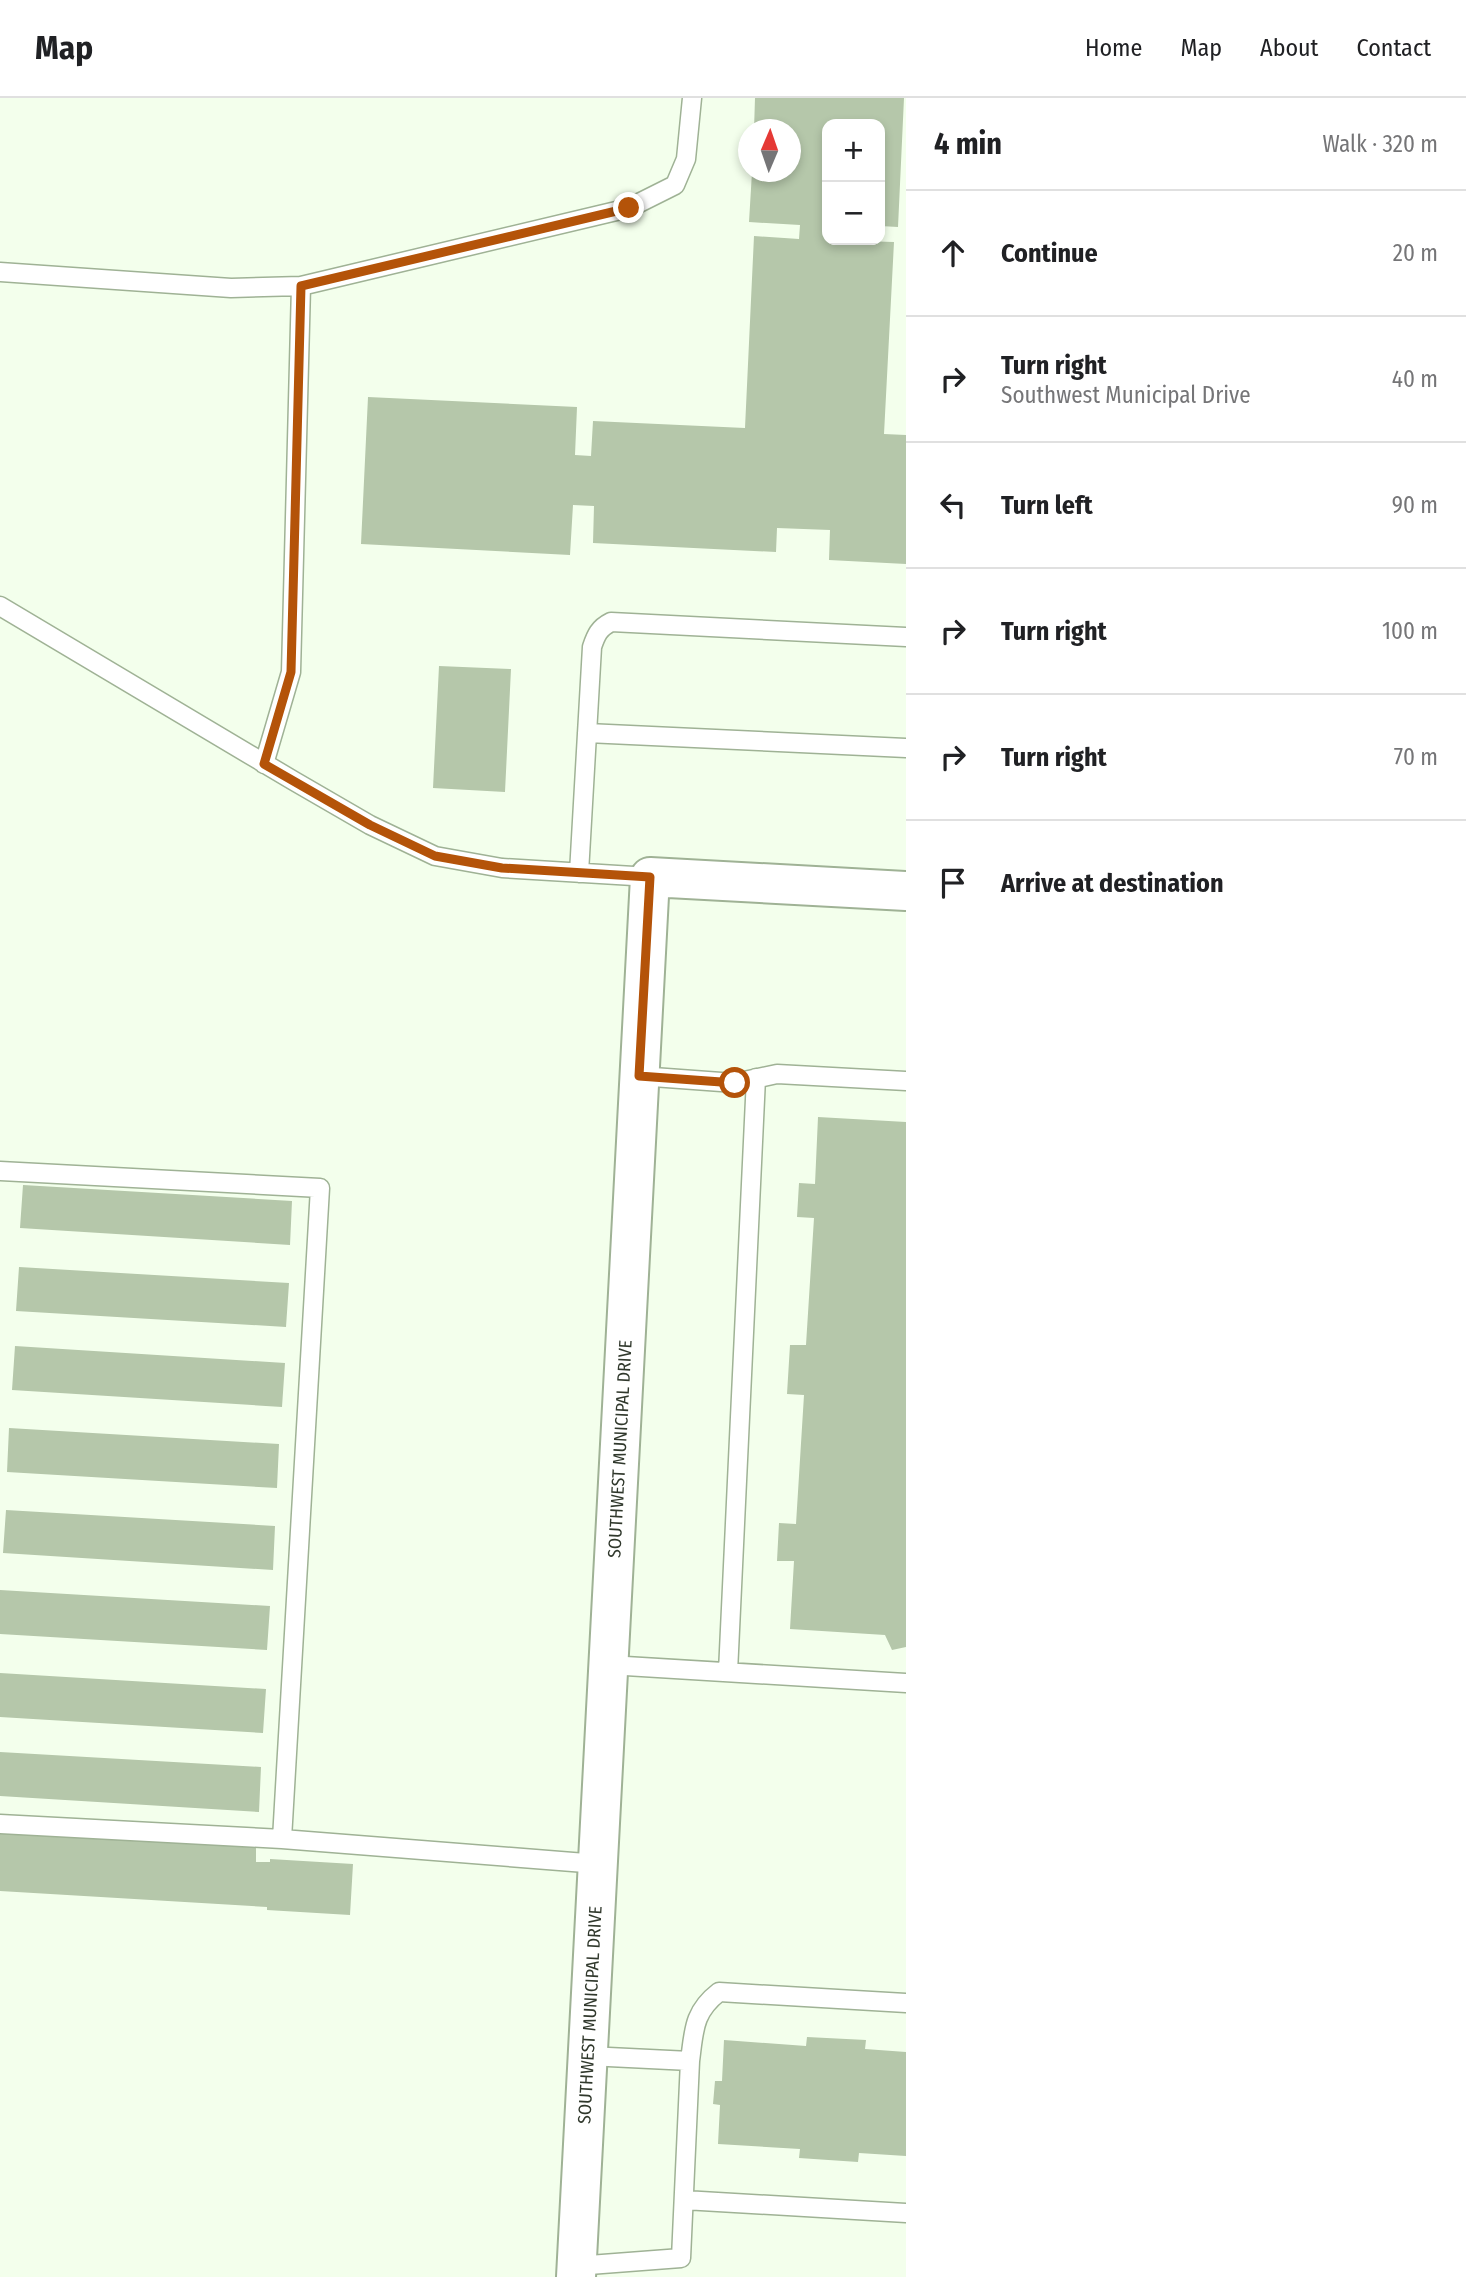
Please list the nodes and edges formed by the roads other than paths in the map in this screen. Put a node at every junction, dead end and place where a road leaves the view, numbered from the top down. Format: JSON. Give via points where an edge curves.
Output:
{"nodes":[{"id":1,"x":692,"y":98,"type":"edge"},
{"id":2,"x":0,"y":272,"type":"edge"},
{"id":3,"x":301,"y":286,"type":"junction"},
{"id":4,"x":0,"y":606,"type":"edge"},
{"id":5,"x":906,"y":637,"type":"edge"},
{"id":6,"x":587,"y":733,"type":"junction"},
{"id":7,"x":906,"y":748,"type":"edge"},
{"id":8,"x":264,"y":764,"type":"junction"},
{"id":9,"x":579,"y":873,"type":"junction"},
{"id":10,"x":650,"y":877,"type":"junction"},
{"id":11,"x":906,"y":891,"type":"edge"},
{"id":12,"x":639,"y":1076,"type":"junction"},
{"id":13,"x":756,"y":1078,"type":"junction"},
{"id":14,"x":906,"y":1081,"type":"edge"},
{"id":15,"x":0,"y":1171,"type":"edge"},
{"id":16,"x":609,"y":1665,"type":"junction"},
{"id":17,"x":728,"y":1672,"type":"junction"},
{"id":18,"x":906,"y":1683,"type":"edge"},
{"id":19,"x":0,"y":1824,"type":"edge"},
{"id":20,"x":282,"y":1839,"type":"junction"},
{"id":21,"x":598,"y":1864,"type":"junction"},
{"id":22,"x":906,"y":2003,"type":"edge"},
{"id":23,"x":588,"y":2056,"type":"junction"},
{"id":24,"x":690,"y":2061,"type":"junction"},
{"id":25,"x":684,"y":2200,"type":"junction"},
{"id":26,"x":906,"y":2213,"type":"edge"},
{"id":27,"x":576,"y":2271,"type":"edge"}],
"edges":[{"from":1,"to":3,"type":"lane","via":[[686,159],[675,185],[629,208]]},
{"from":2,"to":3,"type":"lane","via":[[231,288]]},
{"from":3,"to":8,"type":"lane","via":[[291,672]]},
{"from":4,"to":8,"type":"lane"},
{"from":5,"to":6,"type":"lane","via":[[611,622],[596,635],[592,647]]},
{"from":6,"to":7,"type":"lane"},
{"from":6,"to":9,"type":"lane"},
{"from":8,"to":9,"type":"lane","via":[[435,856],[502,868]]},
{"from":9,"to":10,"type":"lane"},
{"from":10,"to":11,"type":"street"},
{"from":10,"to":12,"type":"street","name":"SOUTHWEST MUNICIPAL DRIVE"},
{"from":12,"to":13,"type":"lane","via":[[735,1083]]},
{"from":12,"to":16,"type":"street","name":"SOUTHWEST MUNICIPAL DRIVE"},
{"from":13,"to":14,"type":"lane","via":[[777,1074]]},
{"from":13,"to":17,"type":"lane"},
{"from":15,"to":20,"type":"lane","via":[[320,1188]]},
{"from":16,"to":17,"type":"lane"},
{"from":16,"to":21,"type":"street","name":"SOUTHWEST MUNICIPAL DRIVE"},
{"from":17,"to":18,"type":"lane"},
{"from":19,"to":20,"type":"lane"},
{"from":20,"to":21,"type":"lane"},
{"from":21,"to":23,"type":"street","name":"SOUTHWEST MUNICIPAL DRIVE"},
{"from":22,"to":24,"type":"lane","via":[[719,1992],[695,2020]]},
{"from":23,"to":24,"type":"lane"},
{"from":23,"to":27,"type":"street","name":"SOUTHWEST MUNICIPAL DRIVE"},
{"from":24,"to":25,"type":"lane"},
{"from":25,"to":26,"type":"lane"},
{"from":25,"to":27,"type":"lane","via":[[681,2258]]}]}
